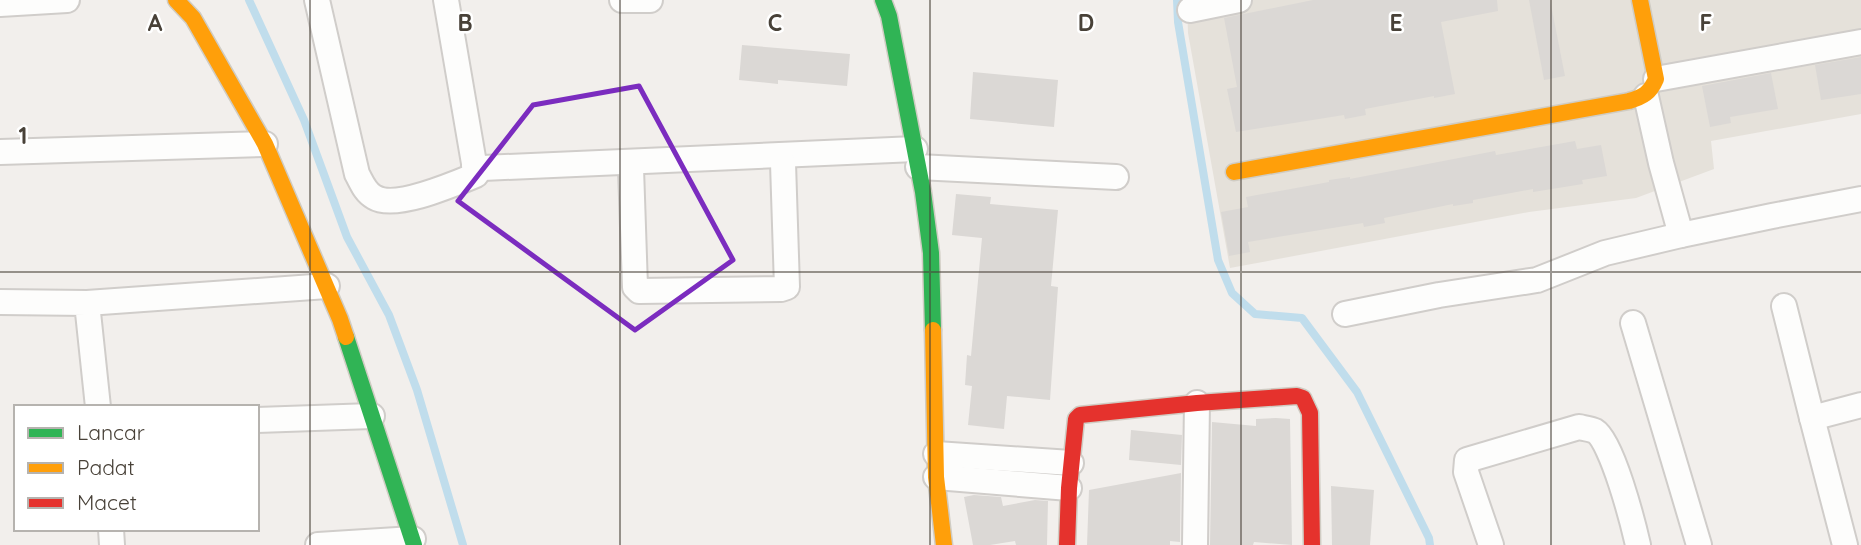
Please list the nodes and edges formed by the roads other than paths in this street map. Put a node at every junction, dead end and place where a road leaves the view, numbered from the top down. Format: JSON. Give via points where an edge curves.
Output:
{"nodes":[{"id":1,"x":67,"y":0,"type":"edge"},
{"id":2,"x":176,"y":0,"type":"edge"},
{"id":3,"x":317,"y":0,"type":"edge"},
{"id":4,"x":446,"y":0,"type":"edge"},
{"id":5,"x":622,"y":0,"type":"edge"},
{"id":6,"x":650,"y":0,"type":"edge"},
{"id":7,"x":883,"y":0,"type":"edge"},
{"id":8,"x":1239,"y":0,"type":"edge"},
{"id":9,"x":1640,"y":0,"type":"edge"},
{"id":10,"x":0,"y":4,"type":"edge"},
{"id":11,"x":1190,"y":10,"type":"dead end"},
{"id":12,"x":1861,"y":42,"type":"edge"},
{"id":13,"x":1651,"y":88,"type":"junction"},
{"id":14,"x":265,"y":144,"type":"junction"},
{"id":15,"x":0,"y":152,"type":"edge"},
{"id":16,"x":916,"y":158,"type":"junction"},
{"id":17,"x":783,"y":163,"type":"junction"},
{"id":18,"x":631,"y":168,"type":"junction"},
{"id":19,"x":475,"y":170,"type":"junction"},
{"id":20,"x":1234,"y":172,"type":"dead end"},
{"id":21,"x":1116,"y":177,"type":"dead end"},
{"id":22,"x":1861,"y":199,"type":"edge"},
{"id":23,"x":1681,"y":235,"type":"junction"},
{"id":24,"x":327,"y":286,"type":"junction"},
{"id":25,"x":0,"y":302,"type":"edge"},
{"id":26,"x":87,"y":303,"type":"junction"},
{"id":27,"x":1784,"y":306,"type":"dead end"},
{"id":28,"x":1345,"y":314,"type":"dead end"},
{"id":29,"x":1633,"y":323,"type":"dead end"},
{"id":30,"x":1197,"y":402,"type":"junction"},
{"id":31,"x":98,"y":405,"type":"edge"},
{"id":32,"x":1861,"y":405,"type":"edge"},
{"id":33,"x":372,"y":416,"type":"junction"},
{"id":34,"x":1812,"y":418,"type":"junction"},
{"id":35,"x":259,"y":420,"type":"edge"},
{"id":36,"x":1071,"y":463,"type":"junction"},
{"id":37,"x":936,"y":466,"type":"junction"},
{"id":38,"x":1069,"y":488,"type":"junction"},
{"id":39,"x":414,"y":542,"type":"edge"},
{"id":40,"x":318,"y":545,"type":"edge"},
{"id":41,"x":944,"y":545,"type":"edge"},
{"id":42,"x":1067,"y":545,"type":"edge"},
{"id":43,"x":1195,"y":545,"type":"edge"},
{"id":44,"x":1312,"y":545,"type":"edge"},
{"id":45,"x":1491,"y":545,"type":"edge"},
{"id":46,"x":1638,"y":545,"type":"edge"},
{"id":47,"x":1699,"y":545,"type":"edge"},
{"id":48,"x":1845,"y":545,"type":"edge"}],
"edges":[{"from":1,"to":10,"type":"street"},
{"from":2,"to":14,"type":"street","via":[[193,18]]},
{"from":3,"to":19,"type":"street","via":[[357,174],[365,189],[384,201],[405,200]]},
{"from":4,"to":19,"type":"street"},
{"from":5,"to":6,"type":"street"},
{"from":7,"to":16,"type":"street"},
{"from":8,"to":11,"type":"street"},
{"from":9,"to":13,"type":"street"},
{"from":12,"to":13,"type":"street"},
{"from":13,"to":20,"type":"street","via":[[1629,102]]},
{"from":13,"to":23,"type":"street","via":[[1661,163]]},
{"from":14,"to":15,"type":"street"},
{"from":14,"to":24,"type":"street"},
{"from":16,"to":17,"type":"street"},
{"from":16,"to":19,"type":"street"},
{"from":16,"to":21,"type":"street"},
{"from":16,"to":37,"type":"street","via":[[931,253]]},
{"from":17,"to":18,"type":"street"},
{"from":17,"to":18,"type":"street","via":[[787,286],[781,289],[639,291],[635,287]]},
{"from":18,"to":19,"type":"street"},
{"from":22,"to":23,"type":"street"},
{"from":23,"to":28,"type":"street","via":[[1605,253],[1537,279]]},
{"from":24,"to":26,"type":"street"},
{"from":24,"to":33,"type":"street"},
{"from":25,"to":26,"type":"street"},
{"from":26,"to":31,"type":"street"},
{"from":27,"to":34,"type":"street"},
{"from":29,"to":47,"type":"street"},
{"from":30,"to":36,"type":"street","via":[[1080,415]]},
{"from":30,"to":43,"type":"street"},
{"from":30,"to":44,"type":"street","via":[[1303,398],[1311,414]]},
{"from":32,"to":34,"type":"street"},
{"from":33,"to":35,"type":"street"},
{"from":33,"to":39,"type":"street"},
{"from":34,"to":48,"type":"street"},
{"from":36,"to":37,"type":"street"},
{"from":36,"to":38,"type":"street"},
{"from":37,"to":38,"type":"street"},
{"from":37,"to":41,"type":"street"},
{"from":38,"to":42,"type":"street"},
{"from":39,"to":40,"type":"street"},
{"from":45,"to":46,"type":"street","via":[[1466,472],[1467,460],[1579,427],[1596,431],[1607,445]]}]}
